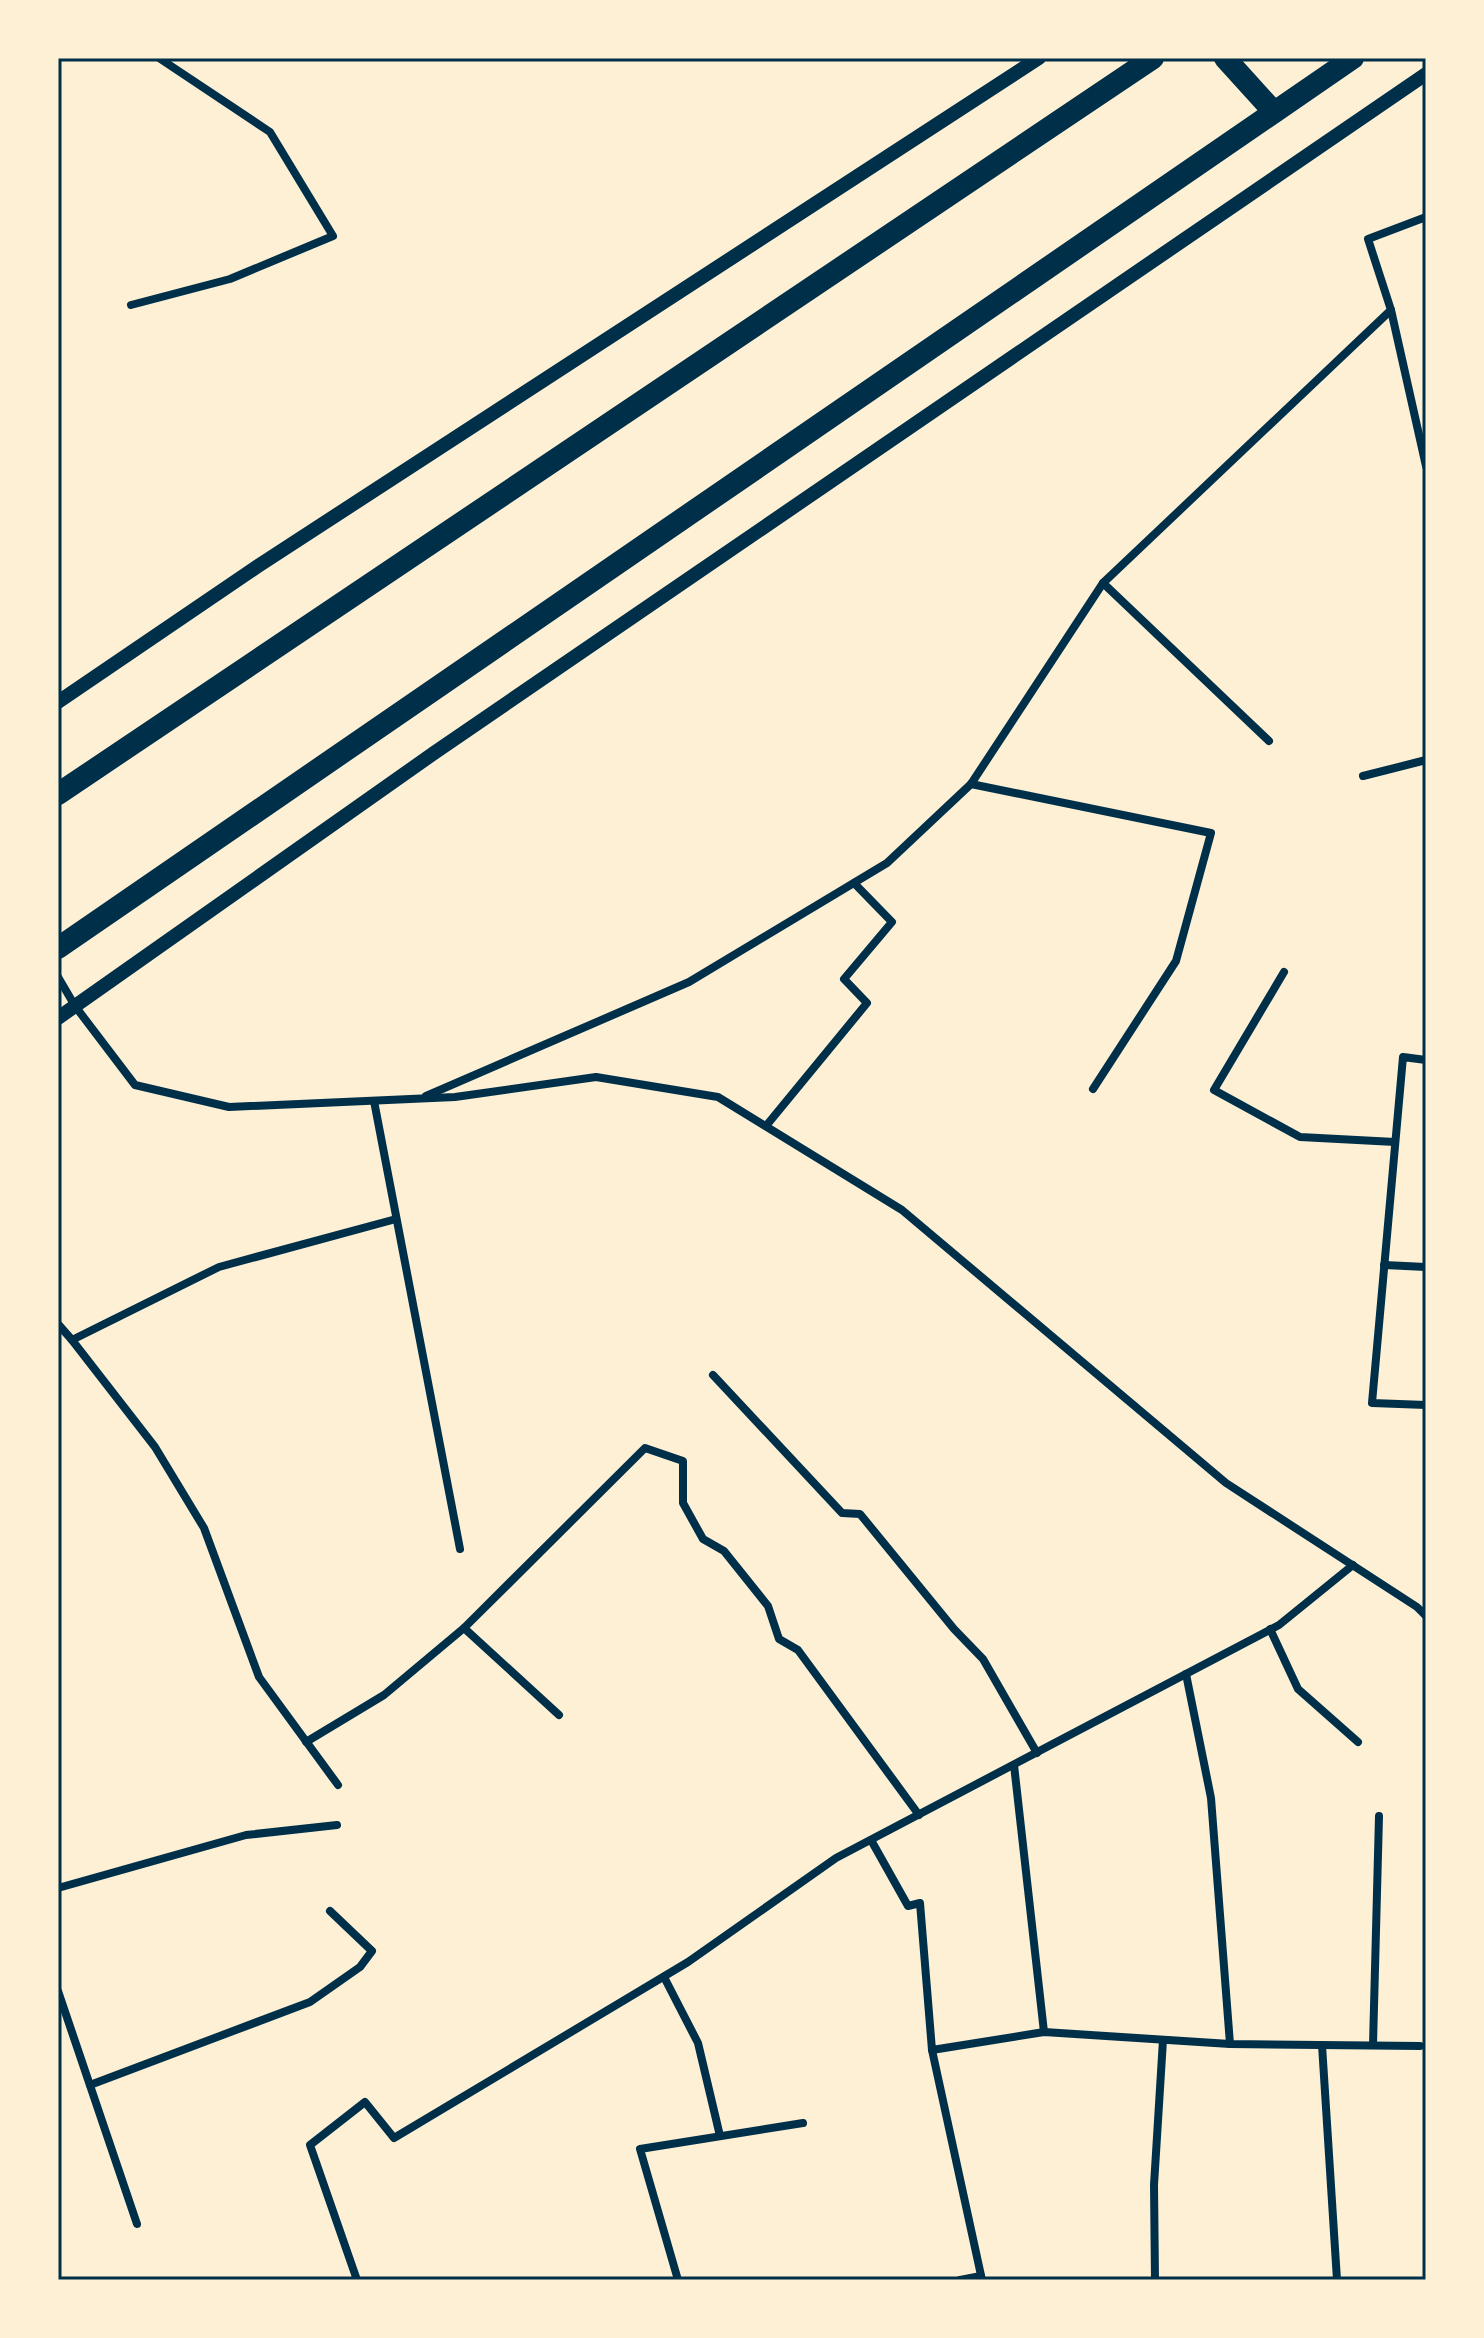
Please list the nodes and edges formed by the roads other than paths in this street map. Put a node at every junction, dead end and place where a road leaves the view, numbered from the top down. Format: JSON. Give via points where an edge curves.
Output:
{"nodes":[{"id":1,"x":159,"y":58,"type":"edge"},
{"id":2,"x":1039,"y":58,"type":"edge"},
{"id":3,"x":1153,"y":58,"type":"edge"},
{"id":4,"x":1225,"y":58,"type":"edge"},
{"id":5,"x":1353,"y":58,"type":"edge"},
{"id":6,"x":1426,"y":74,"type":"edge"},
{"id":7,"x":1274,"y":112,"type":"junction"},
{"id":8,"x":1426,"y":217,"type":"edge"},
{"id":9,"x":131,"y":305,"type":"dead end"},
{"id":10,"x":1391,"y":310,"type":"junction"},
{"id":11,"x":1426,"y":466,"type":"edge"},
{"id":12,"x":1103,"y":583,"type":"junction"},
{"id":13,"x":58,"y":702,"type":"edge"},
{"id":14,"x":1269,"y":741,"type":"dead end"},
{"id":15,"x":1426,"y":760,"type":"edge"},
{"id":16,"x":1363,"y":776,"type":"dead end"},
{"id":17,"x":971,"y":784,"type":"junction"},
{"id":18,"x":58,"y":794,"type":"edge"},
{"id":19,"x":854,"y":883,"type":"junction"},
{"id":20,"x":58,"y":948,"type":"edge"},
{"id":21,"x":1284,"y":972,"type":"dead end"},
{"id":22,"x":58,"y":977,"type":"edge"},
{"id":23,"x":75,"y":1006,"type":"junction"},
{"id":24,"x":58,"y":1018,"type":"edge"},
{"id":25,"x":1426,"y":1060,"type":"edge"},
{"id":26,"x":1093,"y":1089,"type":"dead end"},
{"id":27,"x":421,"y":1099,"type":"junction"},
{"id":28,"x":374,"y":1101,"type":"junction"},
{"id":29,"x":766,"y":1126,"type":"junction"},
{"id":30,"x":1395,"y":1142,"type":"junction"},
{"id":31,"x":396,"y":1219,"type":"junction"},
{"id":32,"x":1384,"y":1265,"type":"junction"},
{"id":33,"x":1426,"y":1267,"type":"edge"},
{"id":34,"x":58,"y":1324,"type":"edge"},
{"id":35,"x":72,"y":1340,"type":"junction"},
{"id":36,"x":713,"y":1375,"type":"dead end"},
{"id":37,"x":1426,"y":1405,"type":"edge"},
{"id":38,"x":460,"y":1549,"type":"dead end"},
{"id":39,"x":1353,"y":1565,"type":"junction"},
{"id":40,"x":1426,"y":1616,"type":"edge"},
{"id":41,"x":464,"y":1628,"type":"junction"},
{"id":42,"x":1270,"y":1629,"type":"junction"},
{"id":43,"x":1186,"y":1674,"type":"junction"},
{"id":44,"x":559,"y":1715,"type":"dead end"},
{"id":45,"x":306,"y":1742,"type":"junction"},
{"id":46,"x":1358,"y":1742,"type":"dead end"},
{"id":47,"x":1037,"y":1753,"type":"junction"},
{"id":48,"x":1014,"y":1765,"type":"junction"},
{"id":49,"x":338,"y":1785,"type":"dead end"},
{"id":50,"x":919,"y":1815,"type":"junction"},
{"id":51,"x":1379,"y":1816,"type":"dead end"},
{"id":52,"x":337,"y":1825,"type":"dead end"},
{"id":53,"x":871,"y":1840,"type":"junction"},
{"id":54,"x":58,"y":1888,"type":"edge"},
{"id":55,"x":330,"y":1911,"type":"dead end"},
{"id":56,"x":664,"y":1977,"type":"junction"},
{"id":57,"x":58,"y":1991,"type":"edge"},
{"id":58,"x":1044,"y":2032,"type":"junction"},
{"id":59,"x":1163,"y":2040,"type":"junction"},
{"id":60,"x":1230,"y":2044,"type":"junction"},
{"id":61,"x":1322,"y":2045,"type":"junction"},
{"id":62,"x":1373,"y":2045,"type":"junction"},
{"id":63,"x":1420,"y":2046,"type":"dead end"},
{"id":64,"x":932,"y":2050,"type":"junction"},
{"id":65,"x":90,"y":2085,"type":"junction"},
{"id":66,"x":803,"y":2123,"type":"dead end"},
{"id":67,"x":720,"y":2136,"type":"junction"},
{"id":68,"x":137,"y":2224,"type":"dead end"},
{"id":69,"x":982,"y":2278,"type":"edge"},
{"id":70,"x":357,"y":2280,"type":"edge"},
{"id":71,"x":678,"y":2280,"type":"edge"},
{"id":72,"x":960,"y":2280,"type":"edge"},
{"id":73,"x":1155,"y":2280,"type":"edge"},
{"id":74,"x":1337,"y":2280,"type":"edge"}],
"edges":[{"from":1,"to":9,"type":"street","via":[[270,132],[333,236],[230,279]]},
{"from":2,"to":13,"type":"street"},
{"from":3,"to":18,"type":"highway"},
{"from":4,"to":7,"type":"highway"},
{"from":5,"to":7,"type":"highway"},
{"from":6,"to":23,"type":"street","via":[[447,744]]},
{"from":7,"to":20,"type":"highway"},
{"from":8,"to":10,"type":"street","via":[[1368,239]]},
{"from":10,"to":11,"type":"street"},
{"from":10,"to":12,"type":"street"},
{"from":12,"to":14,"type":"street"},
{"from":12,"to":17,"type":"street"},
{"from":15,"to":16,"type":"street"},
{"from":17,"to":19,"type":"street","via":[[887,863]]},
{"from":17,"to":26,"type":"street","via":[[1211,833],[1176,961]]},
{"from":19,"to":27,"type":"street","via":[[689,982]]},
{"from":19,"to":29,"type":"street","via":[[892,922],[844,979],[867,1003]]},
{"from":21,"to":30,"type":"street","via":[[1214,1090],[1300,1137]]},
{"from":22,"to":23,"type":"street"},
{"from":23,"to":24,"type":"street"},
{"from":23,"to":28,"type":"street","via":[[135,1085],[229,1107]]},
{"from":25,"to":30,"type":"street","via":[[1403,1057]]},
{"from":27,"to":28,"type":"street"},
{"from":27,"to":29,"type":"street","via":[[596,1077],[718,1097]]},
{"from":28,"to":31,"type":"street"},
{"from":29,"to":39,"type":"street","via":[[902,1210],[1226,1483]]},
{"from":30,"to":32,"type":"street"},
{"from":31,"to":35,"type":"street","via":[[219,1267]]},
{"from":31,"to":38,"type":"street"},
{"from":32,"to":33,"type":"street"},
{"from":32,"to":37,"type":"street","via":[[1372,1403]]},
{"from":34,"to":35,"type":"street"},
{"from":35,"to":45,"type":"street","via":[[155,1447],[204,1528],[259,1677]]},
{"from":36,"to":47,"type":"street","via":[[842,1513],[860,1514],[983,1659]]},
{"from":39,"to":40,"type":"street"},
{"from":39,"to":42,"type":"street"},
{"from":41,"to":44,"type":"street"},
{"from":41,"to":45,"type":"street","via":[[384,1695]]},
{"from":41,"to":50,"type":"street","via":[[645,1448],[683,1461],[683,1503],[703,1539],[724,1551],[768,1606],[779,1639],[798,1650]]},
{"from":42,"to":43,"type":"street"},
{"from":42,"to":46,"type":"street","via":[[1298,1689]]},
{"from":43,"to":47,"type":"street"},
{"from":43,"to":60,"type":"street","via":[[1211,1798]]},
{"from":45,"to":49,"type":"street"},
{"from":47,"to":48,"type":"street"},
{"from":48,"to":50,"type":"street"},
{"from":48,"to":58,"type":"street"},
{"from":50,"to":53,"type":"street"},
{"from":51,"to":62,"type":"street"},
{"from":52,"to":54,"type":"street","via":[[246,1835]]},
{"from":53,"to":56,"type":"street","via":[[836,1858]]},
{"from":53,"to":64,"type":"street","via":[[908,1906],[920,1903]]},
{"from":55,"to":65,"type":"street","via":[[372,1951],[360,1967],[310,2002]]},
{"from":56,"to":67,"type":"street","via":[[698,2043]]},
{"from":56,"to":70,"type":"street","via":[[394,2138],[365,2102],[310,2145]]},
{"from":57,"to":65,"type":"street"},
{"from":58,"to":59,"type":"street"},
{"from":58,"to":64,"type":"street"},
{"from":59,"to":60,"type":"street"},
{"from":59,"to":73,"type":"street","via":[[1154,2185]]},
{"from":60,"to":61,"type":"street"},
{"from":61,"to":62,"type":"street"},
{"from":61,"to":74,"type":"street"},
{"from":62,"to":63,"type":"street"},
{"from":64,"to":69,"type":"street"},
{"from":65,"to":68,"type":"street"},
{"from":66,"to":67,"type":"street"},
{"from":67,"to":71,"type":"street","via":[[640,2149]]},
{"from":69,"to":72,"type":"street"}]}
